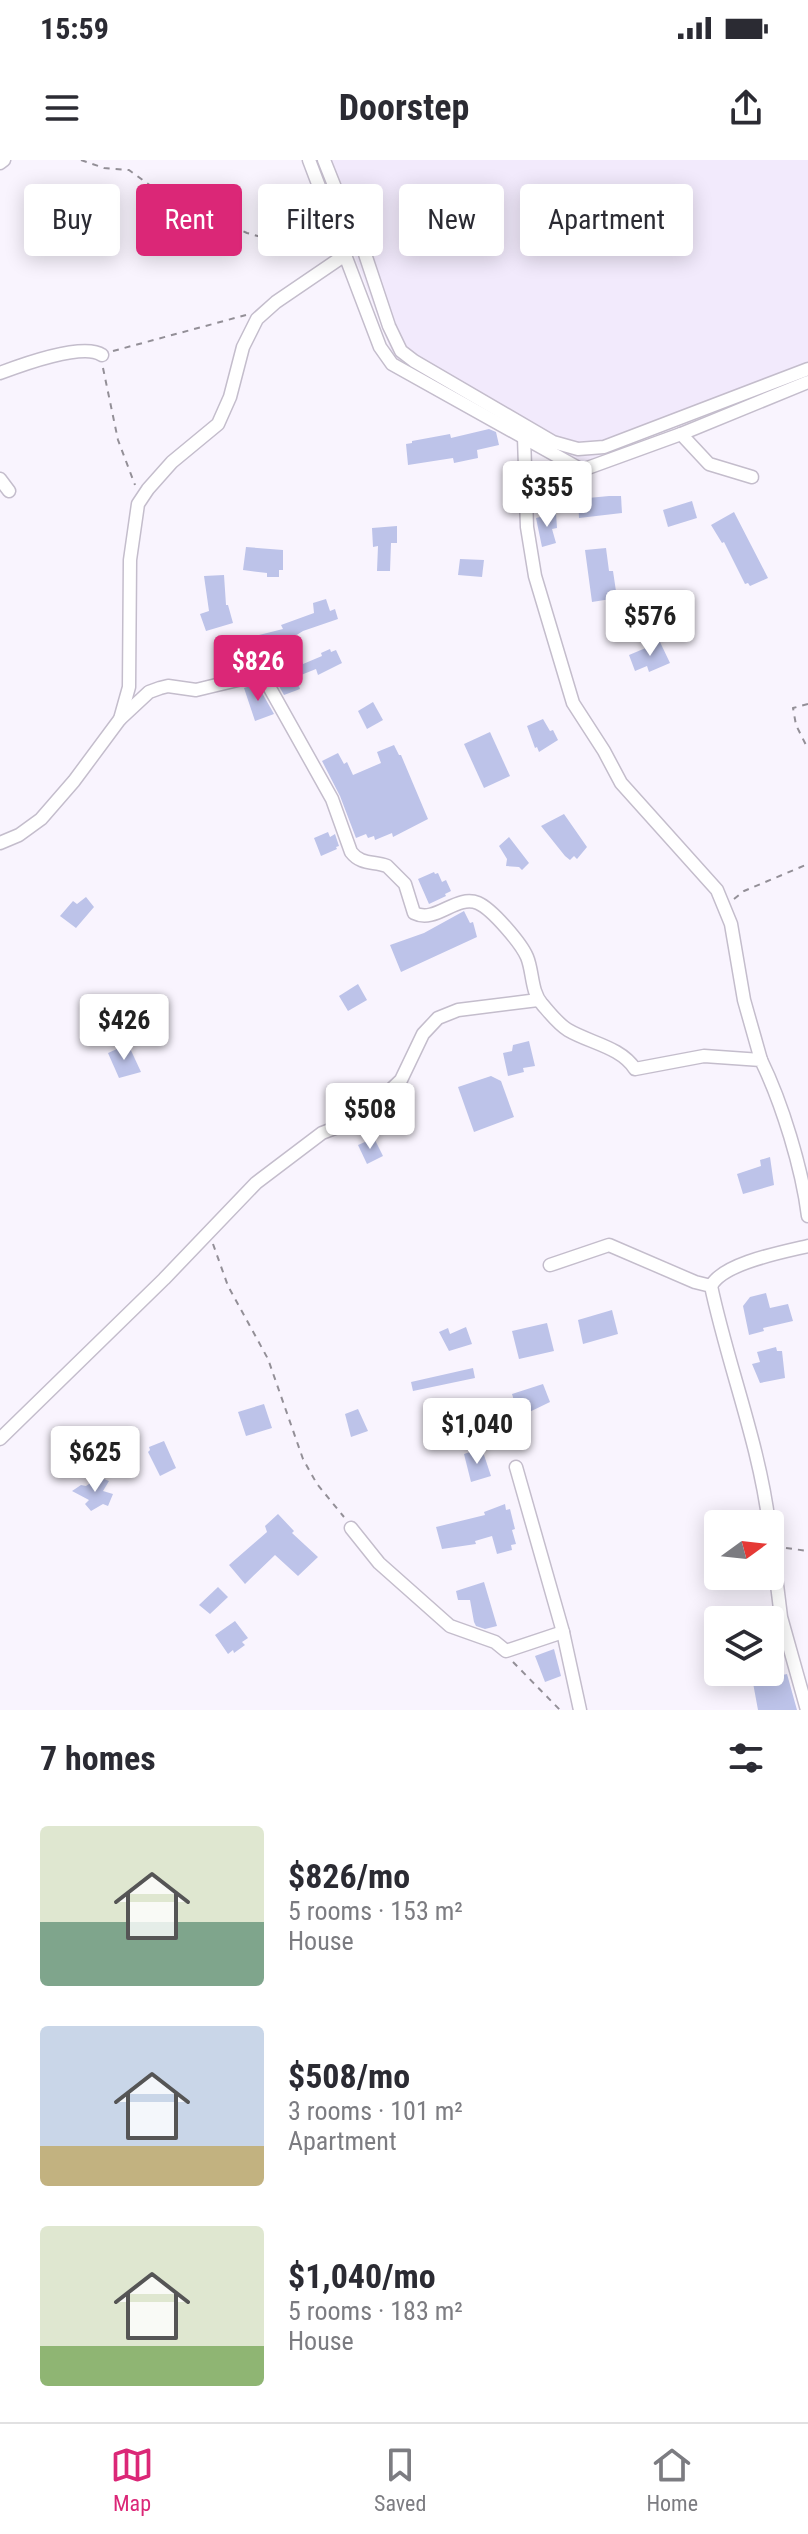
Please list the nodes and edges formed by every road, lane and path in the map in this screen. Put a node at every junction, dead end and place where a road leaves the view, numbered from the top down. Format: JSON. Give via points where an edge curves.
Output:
{"nodes":[{"id":1,"x":81,"y":160,"type":"edge"},
{"id":2,"x":309,"y":160,"type":"edge"},
{"id":3,"x":324,"y":160,"type":"edge"},
{"id":4,"x":341,"y":257,"type":"junction"},
{"id":5,"x":267,"y":310,"type":"junction"},
{"id":6,"x":102,"y":355,"type":"junction"},
{"id":7,"x":808,"y":369,"type":"edge"},
{"id":8,"x":0,"y":373,"type":"edge"},
{"id":9,"x":808,"y":382,"type":"edge"},
{"id":10,"x":681,"y":434,"type":"junction"},
{"id":11,"x":524,"y":437,"type":"junction"},
{"id":12,"x":752,"y":477,"type":"dead end"},
{"id":13,"x":0,"y":479,"type":"edge"},
{"id":14,"x":9,"y":491,"type":"dead end"},
{"id":15,"x":138,"y":504,"type":"junction"},
{"id":16,"x":808,"y":704,"type":"edge"},
{"id":17,"x":120,"y":719,"type":"junction"},
{"id":18,"x":808,"y":749,"type":"edge"},
{"id":19,"x":0,"y":843,"type":"edge"},
{"id":20,"x":808,"y":864,"type":"edge"},
{"id":21,"x":725,"y":906,"type":"junction"},
{"id":22,"x":538,"y":1000,"type":"junction"},
{"id":23,"x":761,"y":1060,"type":"junction"},
{"id":24,"x":808,"y":1216,"type":"edge"},
{"id":25,"x":210,"y":1231,"type":"junction"},
{"id":26,"x":808,"y":1246,"type":"edge"},
{"id":27,"x":550,"y":1265,"type":"dead end"},
{"id":28,"x":711,"y":1286,"type":"junction"},
{"id":29,"x":0,"y":1439,"type":"edge"},
{"id":30,"x":516,"y":1467,"type":"dead end"},
{"id":31,"x":768,"y":1510,"type":"edge"},
{"id":32,"x":351,"y":1528,"type":"joint"},
{"id":33,"x":784,"y":1547,"type":"edge"},
{"id":34,"x":808,"y":1551,"type":"edge"},
{"id":35,"x":778,"y":1590,"type":"edge"},
{"id":36,"x":563,"y":1632,"type":"junction"},
{"id":37,"x":506,"y":1651,"type":"junction"},
{"id":38,"x":560,"y":1710,"type":"edge"},
{"id":39,"x":580,"y":1710,"type":"edge"},
{"id":40,"x":807,"y":1710,"type":"edge"}],
"edges":[{"from":1,"to":4,"type":"path","via":[[129,170],[166,197],[247,233]]},
{"from":2,"to":4,"type":"street"},
{"from":3,"to":7,"type":"street","via":[[357,230],[401,351],[553,442],[578,449],[604,447]]},
{"from":4,"to":5,"type":"street"},
{"from":4,"to":11,"type":"street","via":[[392,364]]},
{"from":5,"to":6,"type":"path"},
{"from":5,"to":15,"type":"street","via":[[243,347],[218,424],[172,462]]},
{"from":6,"to":8,"type":"street","via":[[79,351]]},
{"from":6,"to":15,"type":"path","via":[[112,415]]},
{"from":9,"to":10,"type":"street"},
{"from":10,"to":11,"type":"street","via":[[582,470]]},
{"from":10,"to":12,"type":"street","via":[[709,464]]},
{"from":11,"to":21,"type":"street","via":[[527,527],[535,576],[573,703],[621,783],[717,890]]},
{"from":13,"to":14,"type":"street"},
{"from":15,"to":17,"type":"street","via":[[130,560],[129,687]]},
{"from":16,"to":18,"type":"path","via":[[793,708]]},
{"from":17,"to":19,"type":"street","via":[[41,819]]},
{"from":17,"to":22,"type":"street","via":[[160,688],[196,690],[262,674],[332,799],[356,859],[387,866],[405,884],[414,913],[420,916],[464,901],[488,909],[528,958]]},
{"from":20,"to":21,"type":"path","via":[[744,891]]},
{"from":21,"to":23,"type":"street"},
{"from":22,"to":23,"type":"street","via":[[564,1028],[627,1056],[635,1069],[704,1056]]},
{"from":22,"to":25,"type":"street","via":[[458,1010],[438,1018],[423,1034],[401,1080],[361,1118],[322,1133],[256,1183]]},
{"from":23,"to":24,"type":"street","via":[[804,1181]]},
{"from":25,"to":29,"type":"street"},
{"from":25,"to":32,"type":"path","via":[[228,1286],[268,1359],[303,1459]]},
{"from":26,"to":28,"type":"street","via":[[729,1270]]},
{"from":27,"to":28,"type":"street","via":[[609,1245]]},
{"from":28,"to":31,"type":"street"},
{"from":30,"to":36,"type":"street"},
{"from":32,"to":37,"type":"street","via":[[379,1563],[450,1626]]},
{"from":33,"to":34,"type":"path"},
{"from":35,"to":40,"type":"street"},
{"from":36,"to":37,"type":"street"},
{"from":36,"to":39,"type":"street"},
{"from":37,"to":38,"type":"path"}]}
